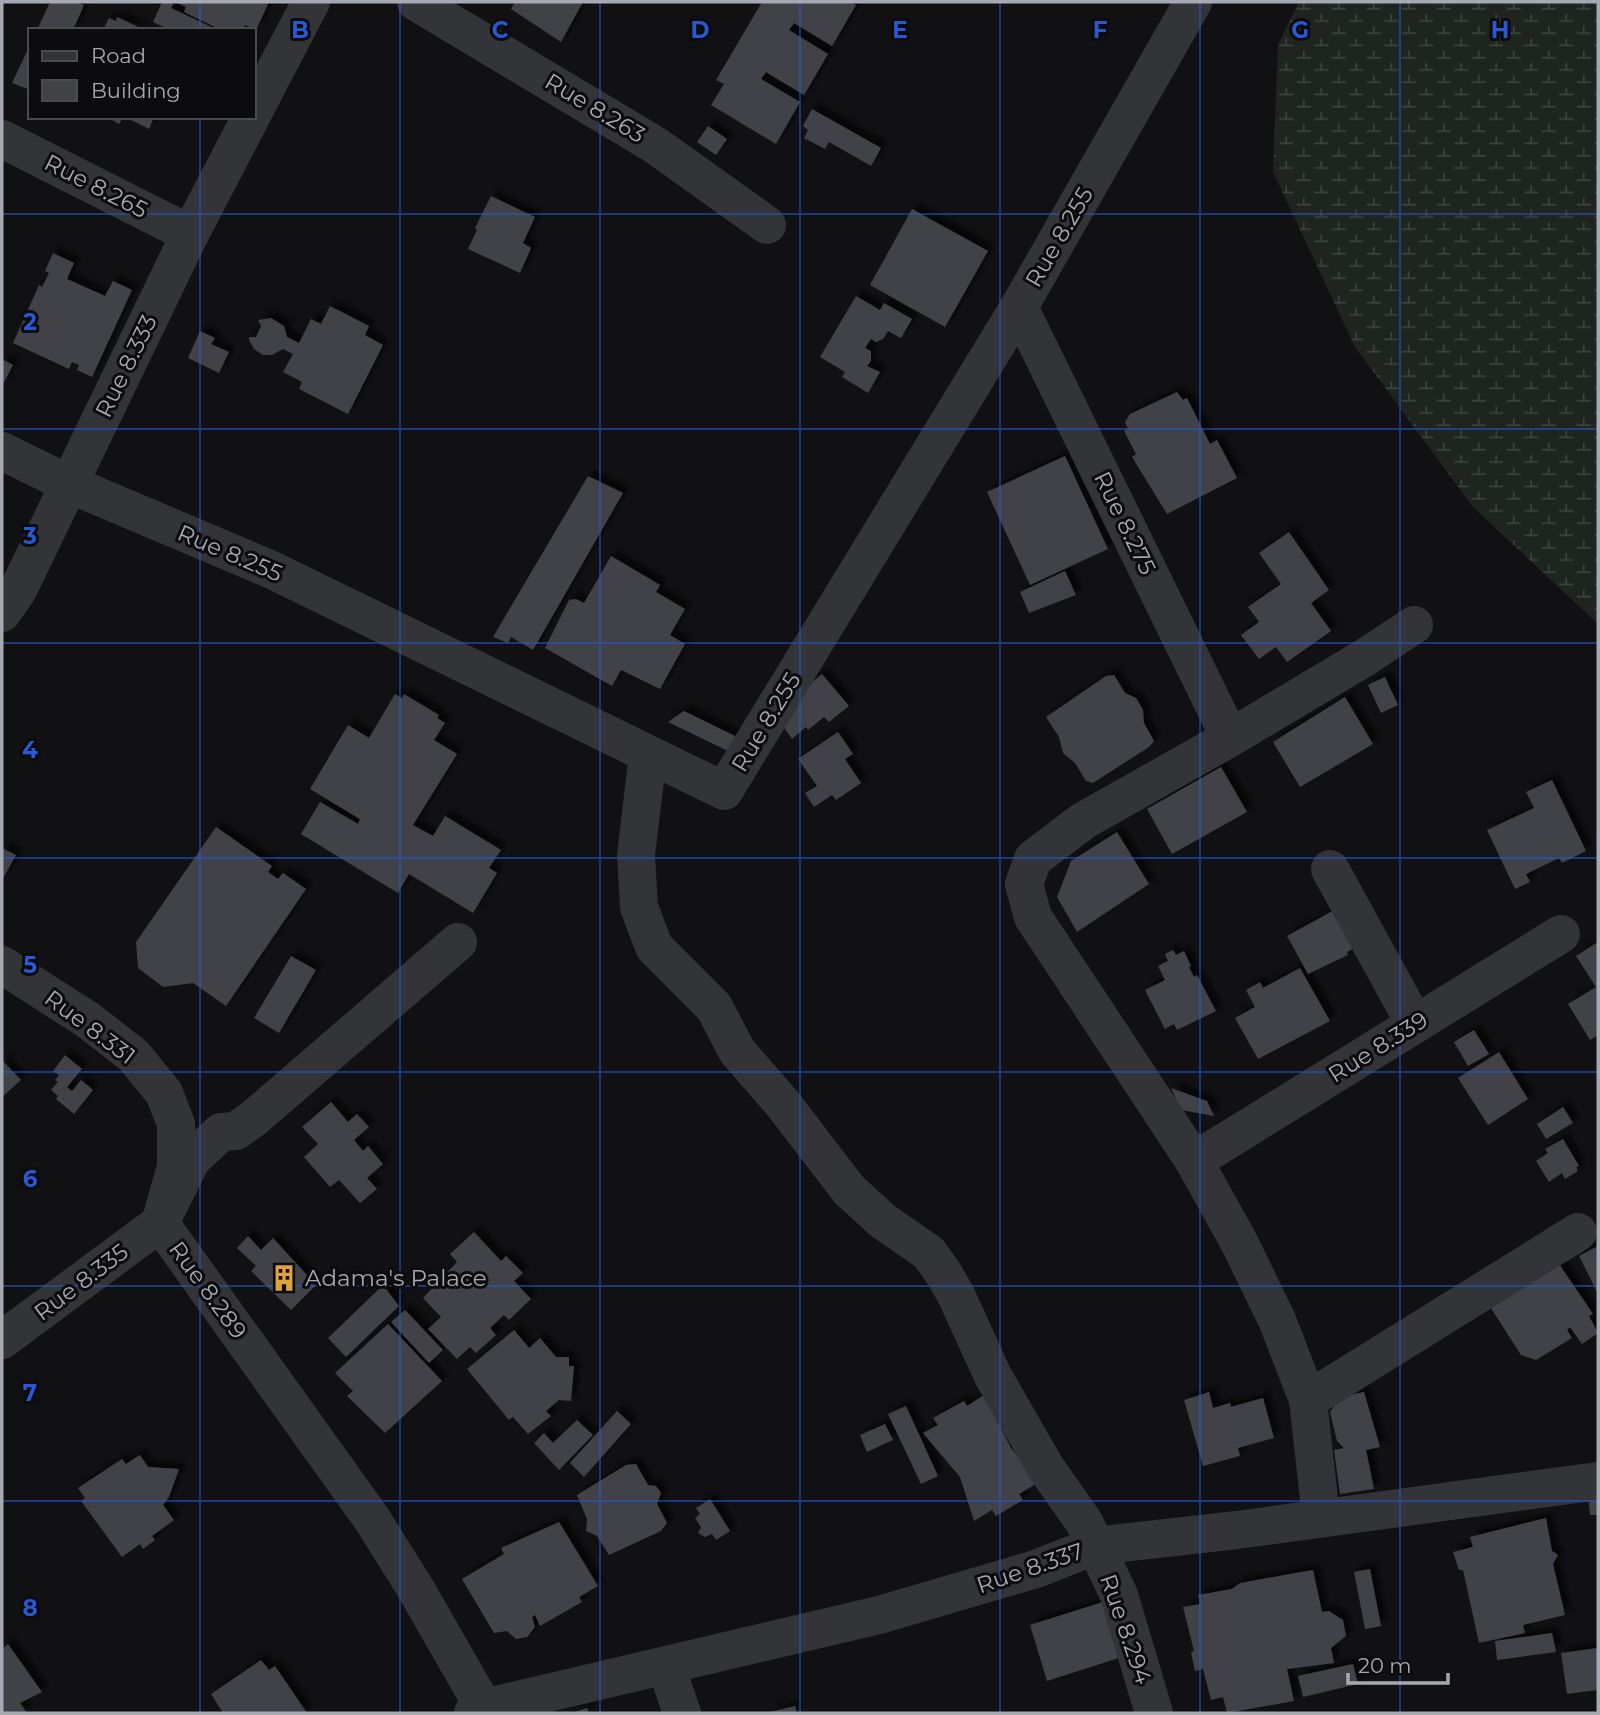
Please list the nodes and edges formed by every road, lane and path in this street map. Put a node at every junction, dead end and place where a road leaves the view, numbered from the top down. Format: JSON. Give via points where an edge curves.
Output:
{"nodes":[{"id":1,"x":310,"y":2,"type":"edge"},
{"id":2,"x":415,"y":2,"type":"edge"},
{"id":3,"x":1193,"y":2,"type":"edge"},
{"id":4,"x":256,"y":107,"type":"edge"},
{"id":5,"x":250,"y":119,"type":"edge"},
{"id":6,"x":2,"y":139,"type":"edge"},
{"id":7,"x":767,"y":225,"type":"dead end"},
{"id":8,"x":190,"y":234,"type":"junction"},
{"id":9,"x":1019,"y":307,"type":"junction"},
{"id":10,"x":2,"y":451,"type":"edge"},
{"id":11,"x":69,"y":484,"type":"junction"},
{"id":12,"x":2,"y":613,"type":"edge"},
{"id":13,"x":1414,"y":625,"type":"dead end"},
{"id":14,"x":1230,"y":738,"type":"junction"},
{"id":15,"x":648,"y":755,"type":"junction"},
{"id":16,"x":1330,"y":869,"type":"dead end"},
{"id":17,"x":1561,"y":934,"type":"dead end"},
{"id":18,"x":458,"y":942,"type":"dead end"},
{"id":19,"x":2,"y":965,"type":"edge"},
{"id":20,"x":1415,"y":1024,"type":"junction"},
{"id":21,"x":1194,"y":1161,"type":"junction"},
{"id":22,"x":160,"y":1223,"type":"junction"},
{"id":23,"x":1578,"y":1232,"type":"dead end"},
{"id":24,"x":7,"y":1333,"type":"edge"},
{"id":25,"x":1308,"y":1400,"type":"junction"},
{"id":26,"x":1598,"y":1481,"type":"edge"},
{"id":27,"x":1321,"y":1517,"type":"junction"},
{"id":28,"x":1094,"y":1546,"type":"junction"},
{"id":29,"x":666,"y":1666,"type":"junction"},
{"id":30,"x":478,"y":1711,"type":"edge"},
{"id":31,"x":682,"y":1713,"type":"edge"},
{"id":32,"x":1154,"y":1713,"type":"edge"}],
"edges":[{"from":1,"to":4,"type":"street"},
{"from":2,"to":7,"type":"street","name":"Rue 8.263","via":[[655,145]]},
{"from":3,"to":9,"type":"street","name":"Rue 8.255"},
{"from":5,"to":8,"type":"street","name":"Rue 8.333"},
{"from":6,"to":8,"type":"street","name":"Rue 8.265"},
{"from":8,"to":11,"type":"street","name":"Rue 8.333"},
{"from":9,"to":14,"type":"street","name":"Rue 8.275"},
{"from":9,"to":15,"type":"street","name":"Rue 8.255","via":[[724,792]]},
{"from":10,"to":11,"type":"street","name":"Rue 8.255"},
{"from":11,"to":12,"type":"street","name":"Rue 8.333","via":[[18,590]]},
{"from":11,"to":15,"type":"street","name":"Rue 8.255","via":[[272,570]]},
{"from":13,"to":14,"type":"street"},
{"from":14,"to":21,"type":"street","via":[[1083,821],[1034,859],[1024,884],[1032,917]]},
{"from":15,"to":28,"type":"street","name":"Rue 8.294","via":[[636,855],[639,907],[654,947],[714,1007],[737,1051],[849,1190],[929,1253],[956,1295],[993,1376],[1046,1468],[1084,1522]]},
{"from":16,"to":20,"type":"street"},
{"from":17,"to":20,"type":"street","name":"Rue 8.339"},
{"from":18,"to":22,"type":"street","name":"Rue 8.289","via":[[254,1118],[236,1131],[221,1132],[192,1159]]},
{"from":19,"to":22,"type":"street","name":"Rue 8.331","via":[[134,1056],[164,1093],[176,1124],[176,1167]]},
{"from":20,"to":21,"type":"street","name":"Rue 8.339"},
{"from":21,"to":25,"type":"street","via":[[1277,1320]]},
{"from":22,"to":24,"type":"street","name":"Rue 8.335"},
{"from":22,"to":30,"type":"street","name":"Rue 8.289","via":[[372,1519],[417,1591]]},
{"from":23,"to":25,"type":"street"},
{"from":25,"to":27,"type":"street"},
{"from":26,"to":27,"type":"street","name":"Rue 8.337"},
{"from":27,"to":28,"type":"street","name":"Rue 8.337"},
{"from":28,"to":29,"type":"street","name":"Rue 8.337","via":[[1036,1569],[879,1615]]},
{"from":28,"to":32,"type":"street","name":"Rue 8.294","via":[[1119,1595]]},
{"from":29,"to":30,"type":"street","name":"Rue 8.337"},
{"from":29,"to":31,"type":"street"}]}
